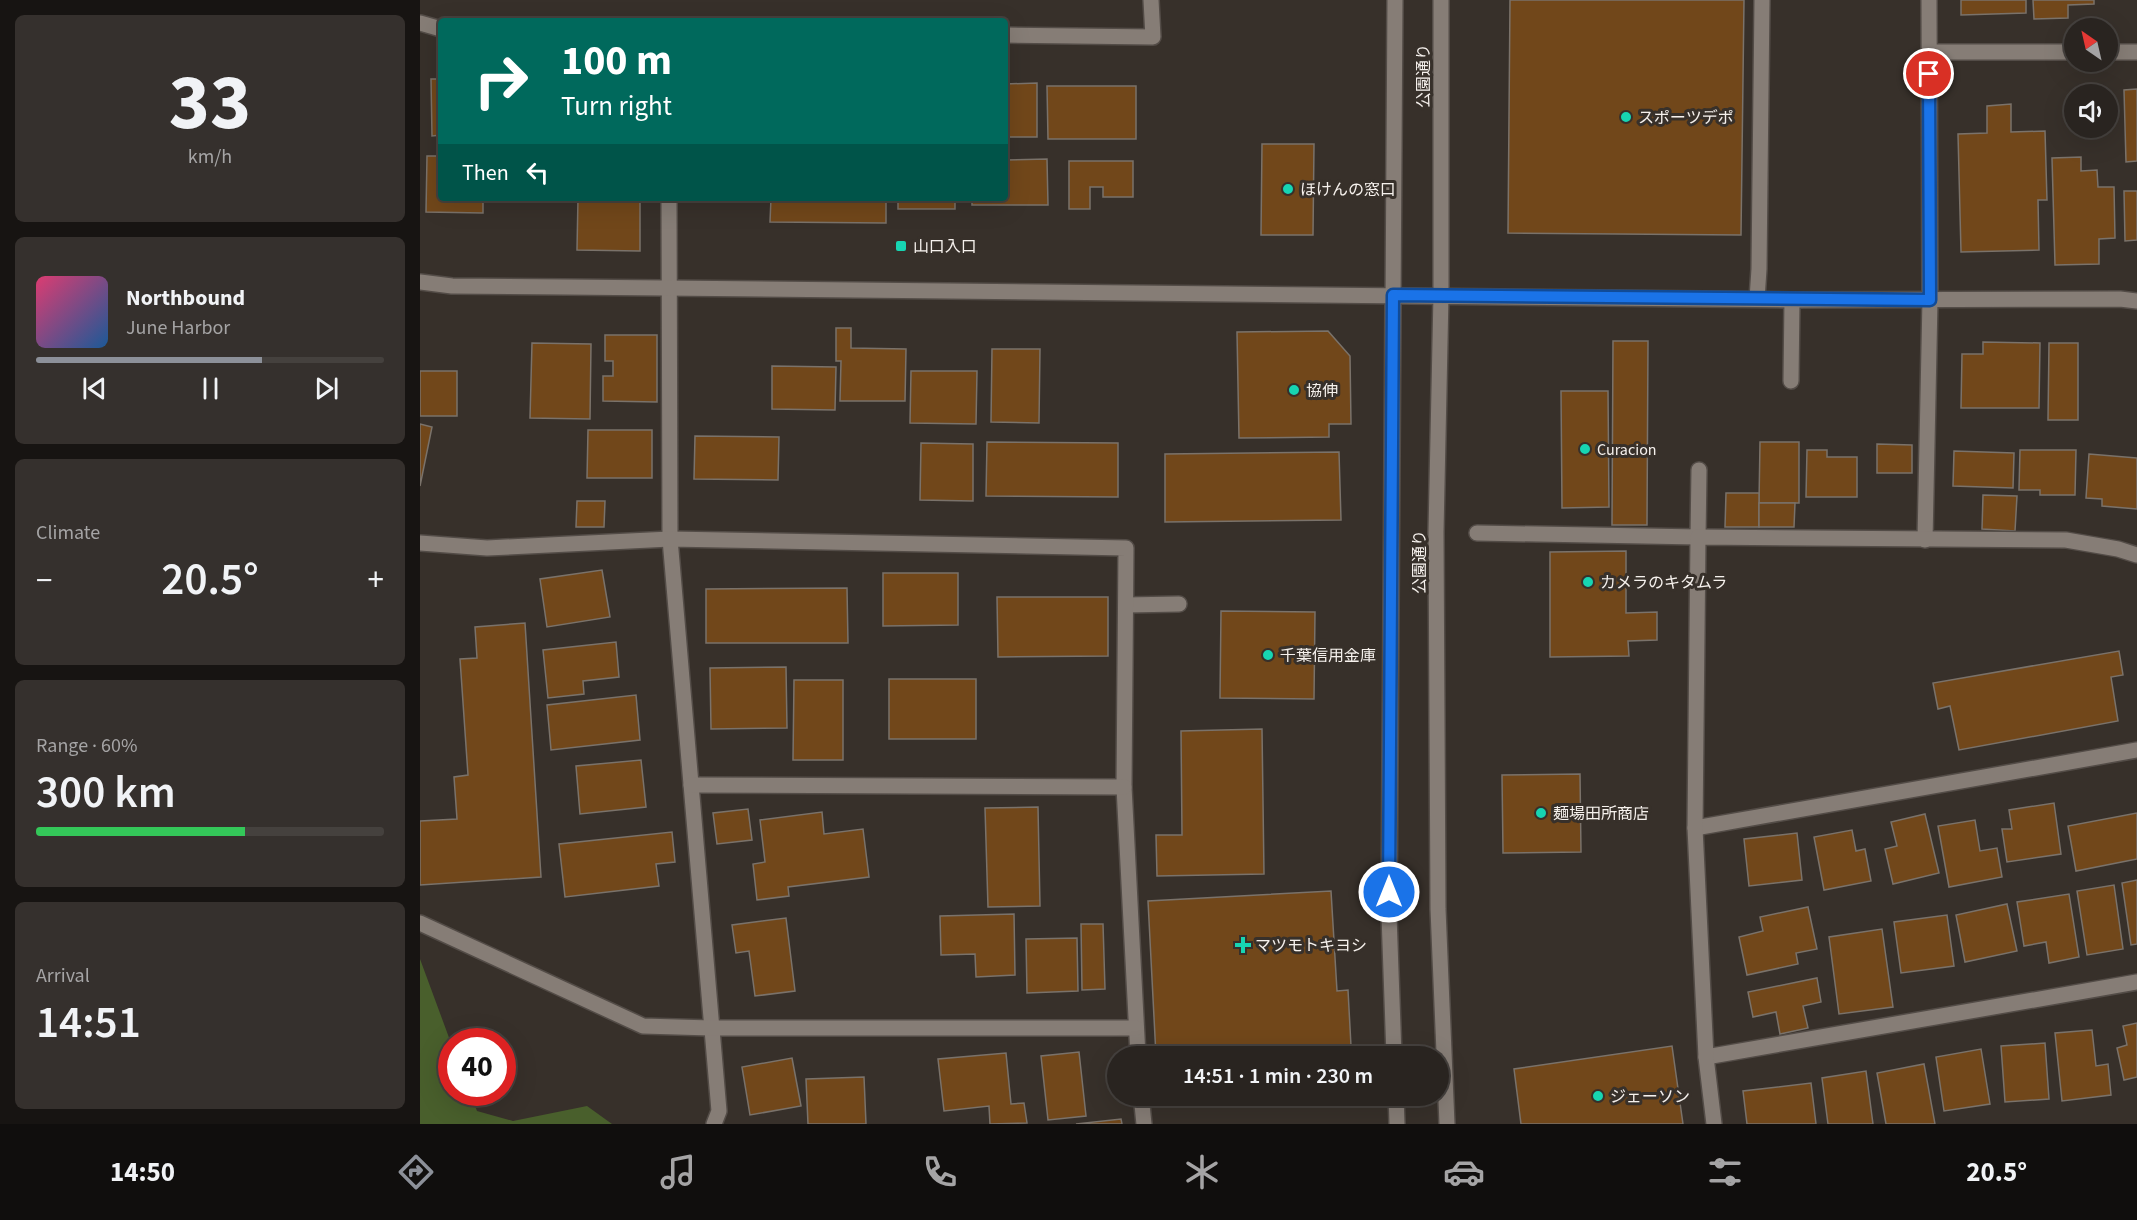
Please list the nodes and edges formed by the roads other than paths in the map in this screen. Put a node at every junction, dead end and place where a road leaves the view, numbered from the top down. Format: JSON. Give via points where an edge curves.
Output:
{"nodes":[{"id":1,"x":1151,"y":0,"type":"edge"},
{"id":2,"x":1395,"y":0,"type":"edge"},
{"id":3,"x":1441,"y":0,"type":"edge"},
{"id":4,"x":1762,"y":0,"type":"edge"},
{"id":5,"x":1929,"y":0,"type":"edge"},
{"id":6,"x":420,"y":23,"type":"edge"},
{"id":7,"x":438,"y":28,"type":"edge"},
{"id":8,"x":1008,"y":35,"type":"edge"},
{"id":9,"x":1929,"y":52,"type":"junction"},
{"id":10,"x":2064,"y":52,"type":"edge"},
{"id":11,"x":2118,"y":52,"type":"edge"},
{"id":12,"x":2137,"y":52,"type":"edge"},
{"id":13,"x":669,"y":201,"type":"edge"},
{"id":14,"x":420,"y":282,"type":"edge"},
{"id":15,"x":668,"y":288,"type":"junction"},
{"id":16,"x":1393,"y":295,"type":"junction"},
{"id":17,"x":1441,"y":295,"type":"junction"},
{"id":18,"x":1757,"y":299,"type":"junction"},
{"id":19,"x":1792,"y":300,"type":"junction"},
{"id":20,"x":1930,"y":300,"type":"junction"},
{"id":21,"x":2137,"y":301,"type":"edge"},
{"id":22,"x":1791,"y":381,"type":"dead end"},
{"id":23,"x":1699,"y":470,"type":"dead end"},
{"id":24,"x":1477,"y":533,"type":"dead end"},
{"id":25,"x":1698,"y":537,"type":"junction"},
{"id":26,"x":670,"y":539,"type":"junction"},
{"id":27,"x":1925,"y":540,"type":"junction"},
{"id":28,"x":420,"y":543,"type":"edge"},
{"id":29,"x":2137,"y":555,"type":"edge"},
{"id":30,"x":1179,"y":604,"type":"dead end"},
{"id":31,"x":1126,"y":605,"type":"junction"},
{"id":32,"x":2137,"y":750,"type":"edge"},
{"id":33,"x":691,"y":785,"type":"junction"},
{"id":34,"x":1124,"y":787,"type":"junction"},
{"id":35,"x":1695,"y":828,"type":"junction"},
{"id":36,"x":420,"y":923,"type":"edge"},
{"id":37,"x":2137,"y":982,"type":"edge"},
{"id":38,"x":711,"y":1028,"type":"junction"},
{"id":39,"x":1136,"y":1028,"type":"junction"},
{"id":40,"x":1137,"y":1046,"type":"edge"},
{"id":41,"x":1394,"y":1046,"type":"edge"},
{"id":42,"x":1706,"y":1058,"type":"junction"},
{"id":43,"x":1142,"y":1106,"type":"edge"},
{"id":44,"x":1396,"y":1106,"type":"edge"},
{"id":45,"x":714,"y":1124,"type":"edge"},
{"id":46,"x":1144,"y":1124,"type":"edge"},
{"id":47,"x":1397,"y":1124,"type":"edge"},
{"id":48,"x":1448,"y":1124,"type":"edge"},
{"id":49,"x":1714,"y":1124,"type":"edge"}],
"edges":[{"from":1,"to":8,"type":"street","via":[[1153,37]]},
{"from":2,"to":16,"type":"street","name":"公園通り"},
{"from":3,"to":17,"type":"street","name":"公園通り"},
{"from":4,"to":18,"type":"street"},
{"from":5,"to":9,"type":"street"},
{"from":6,"to":7,"type":"street"},
{"from":9,"to":10,"type":"street"},
{"from":9,"to":20,"type":"street"},
{"from":11,"to":12,"type":"street"},
{"from":13,"to":15,"type":"street"},
{"from":14,"to":15,"type":"street","via":[[452,286]]},
{"from":15,"to":16,"type":"street"},
{"from":15,"to":26,"type":"street"},
{"from":16,"to":17,"type":"street"},
{"from":16,"to":41,"type":"street","name":"公園通り","via":[[1389,915]]},
{"from":17,"to":18,"type":"street"},
{"from":17,"to":48,"type":"street","name":"公園通り","via":[[1436,531],[1438,909]]},
{"from":18,"to":19,"type":"street"},
{"from":19,"to":20,"type":"street"},
{"from":19,"to":22,"type":"street"},
{"from":20,"to":21,"type":"street"},
{"from":20,"to":27,"type":"street"},
{"from":23,"to":25,"type":"street"},
{"from":24,"to":25,"type":"street"},
{"from":25,"to":27,"type":"street"},
{"from":25,"to":35,"type":"street"},
{"from":26,"to":28,"type":"street","via":[[487,548]]},
{"from":26,"to":31,"type":"street","via":[[1126,548]]},
{"from":26,"to":33,"type":"street"},
{"from":27,"to":29,"type":"street","via":[[2066,540]]},
{"from":30,"to":31,"type":"street"},
{"from":31,"to":34,"type":"street"},
{"from":32,"to":35,"type":"street"},
{"from":33,"to":34,"type":"street"},
{"from":33,"to":38,"type":"street"},
{"from":34,"to":39,"type":"street"},
{"from":35,"to":42,"type":"street"},
{"from":36,"to":38,"type":"street","via":[[643,1026]]},
{"from":37,"to":42,"type":"street"},
{"from":38,"to":39,"type":"street"},
{"from":38,"to":45,"type":"street","via":[[719,1111]]},
{"from":39,"to":40,"type":"street"},
{"from":42,"to":49,"type":"street"},
{"from":43,"to":46,"type":"street"},
{"from":44,"to":47,"type":"street"}]}
